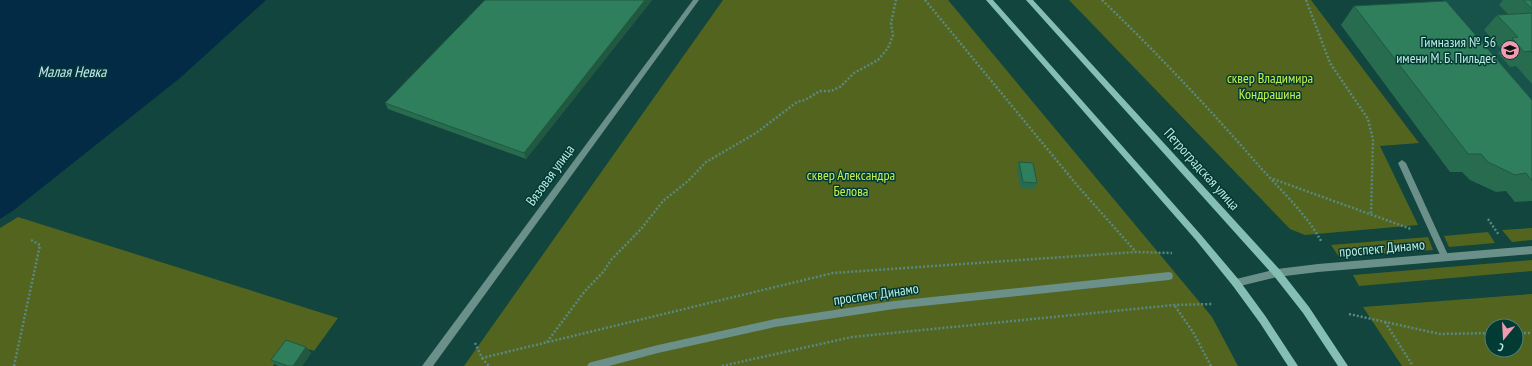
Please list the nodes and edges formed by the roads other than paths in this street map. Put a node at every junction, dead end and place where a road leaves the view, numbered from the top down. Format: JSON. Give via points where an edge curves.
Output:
{"nodes":[{"id":1,"x":696,"y":0,"type":"edge"},
{"id":2,"x":989,"y":0,"type":"edge"},
{"id":3,"x":1029,"y":0,"type":"edge"},
{"id":4,"x":1402,"y":164,"type":"dead end"},
{"id":5,"x":1532,"y":250,"type":"edge"},
{"id":6,"x":1445,"y":257,"type":"junction"},
{"id":7,"x":1277,"y":273,"type":"junction"},
{"id":8,"x":1169,"y":276,"type":"dead end"},
{"id":9,"x":1236,"y":283,"type":"junction"},
{"id":10,"x":426,"y":366,"type":"edge"},
{"id":11,"x":592,"y":366,"type":"edge"},
{"id":12,"x":1293,"y":366,"type":"edge"},
{"id":13,"x":1343,"y":366,"type":"edge"}],
"edges":[{"from":1,"to":10,"type":"street","name":"Вязовая улица"},
{"from":2,"to":9,"type":"street"},
{"from":3,"to":7,"type":"street","name":"Петроградская улица"},
{"from":4,"to":6,"type":"street"},
{"from":5,"to":6,"type":"street","name":"проспект Динамо"},
{"from":6,"to":7,"type":"street","name":"проспект Динамо"},
{"from":7,"to":9,"type":"street","name":"проспект Динамо"},
{"from":7,"to":13,"type":"street","name":"Петроградская улица","via":[[1306,310]]},
{"from":8,"to":11,"type":"street","name":"проспект Динамо","via":[[894,305],[782,322]]},
{"from":9,"to":12,"type":"street"}]}
